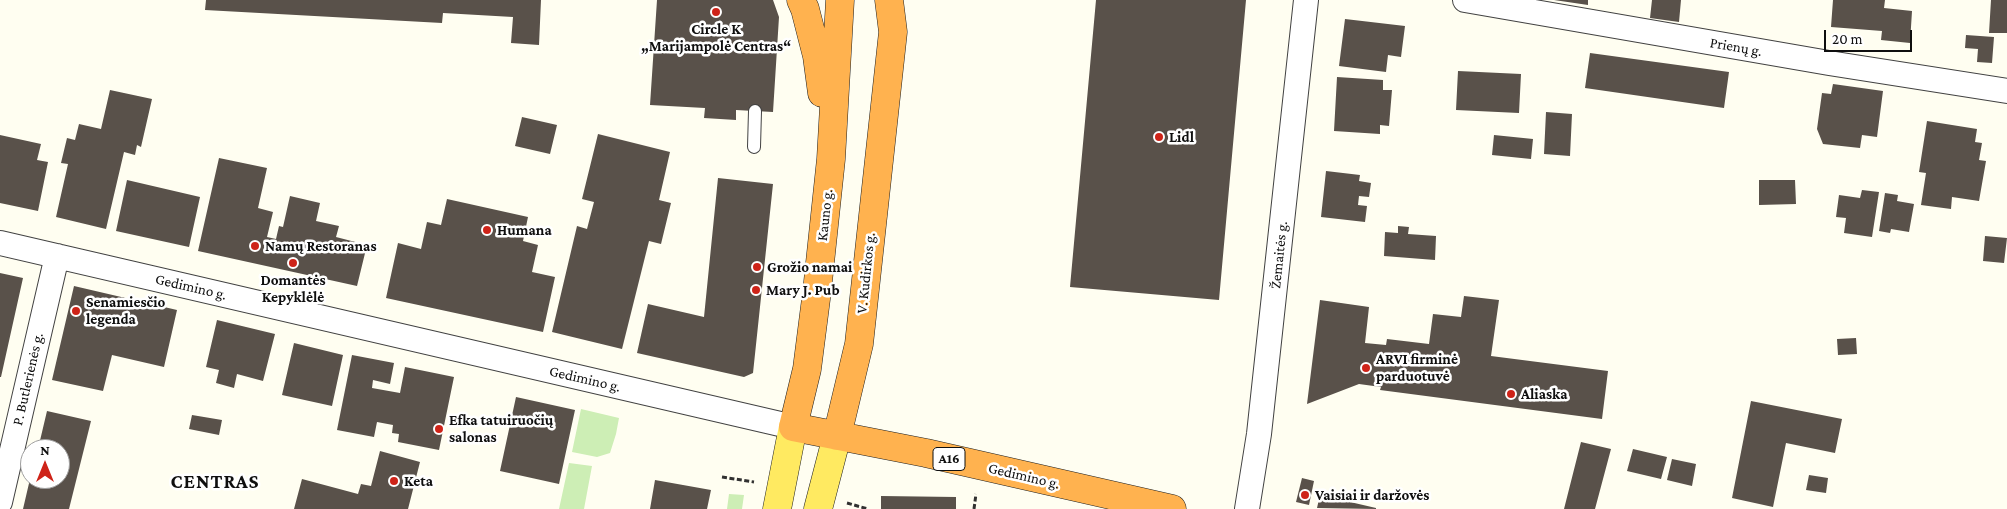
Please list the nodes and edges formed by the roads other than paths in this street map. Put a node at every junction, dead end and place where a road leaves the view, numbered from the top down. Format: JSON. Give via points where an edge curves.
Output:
{"nodes":[{"id":1,"x":801,"y":0,"type":"edge"},
{"id":2,"x":840,"y":0,"type":"edge"},
{"id":3,"x":889,"y":0,"type":"edge"},
{"id":4,"x":1306,"y":0,"type":"edge"},
{"id":5,"x":1465,"y":0,"type":"edge"},
{"id":6,"x":2007,"y":91,"type":"edge"},
{"id":7,"x":755,"y":111,"type":"dead end"},
{"id":8,"x":754,"y":147,"type":"dead end"},
{"id":9,"x":831,"y":158,"type":"junction"},
{"id":10,"x":0,"y":243,"type":"edge"},
{"id":11,"x":57,"y":256,"type":"junction"},
{"id":12,"x":793,"y":427,"type":"junction"},
{"id":13,"x":837,"y":436,"type":"junction"},
{"id":14,"x":0,"y":502,"type":"edge"},
{"id":15,"x":777,"y":509,"type":"edge"},
{"id":16,"x":818,"y":509,"type":"edge"},
{"id":17,"x":1172,"y":509,"type":"edge"},
{"id":18,"x":1247,"y":509,"type":"edge"}],
"edges":[{"from":1,"to":9,"type":"highway","via":[[818,56]]},
{"from":2,"to":9,"type":"highway","name":"Kauno g."},
{"from":3,"to":13,"type":"highway","name":"V. Kudirkos g.","via":[[893,32],[859,344]]},
{"from":4,"to":18,"type":"street","name":"Žemaitės g.","via":[[1261,416]]},
{"from":5,"to":6,"type":"street","name":"Prienų g."},
{"from":7,"to":8,"type":"lane"},
{"from":9,"to":12,"type":"highway","name":"Kauno g.","via":[[807,369]]},
{"from":10,"to":11,"type":"street","name":"Gedimino g."},
{"from":11,"to":12,"type":"street","name":"Gedimino g."},
{"from":11,"to":14,"type":"street","name":"P. Butlerienės g."},
{"from":12,"to":13,"type":"highway","name":"Gedimino g.","number":"A16"},
{"from":12,"to":15,"type":"main road"},
{"from":13,"to":16,"type":"main road","name":"V. Kudirkos g."},
{"from":13,"to":17,"type":"highway","name":"Gedimino g.","number":"A16"}]}
